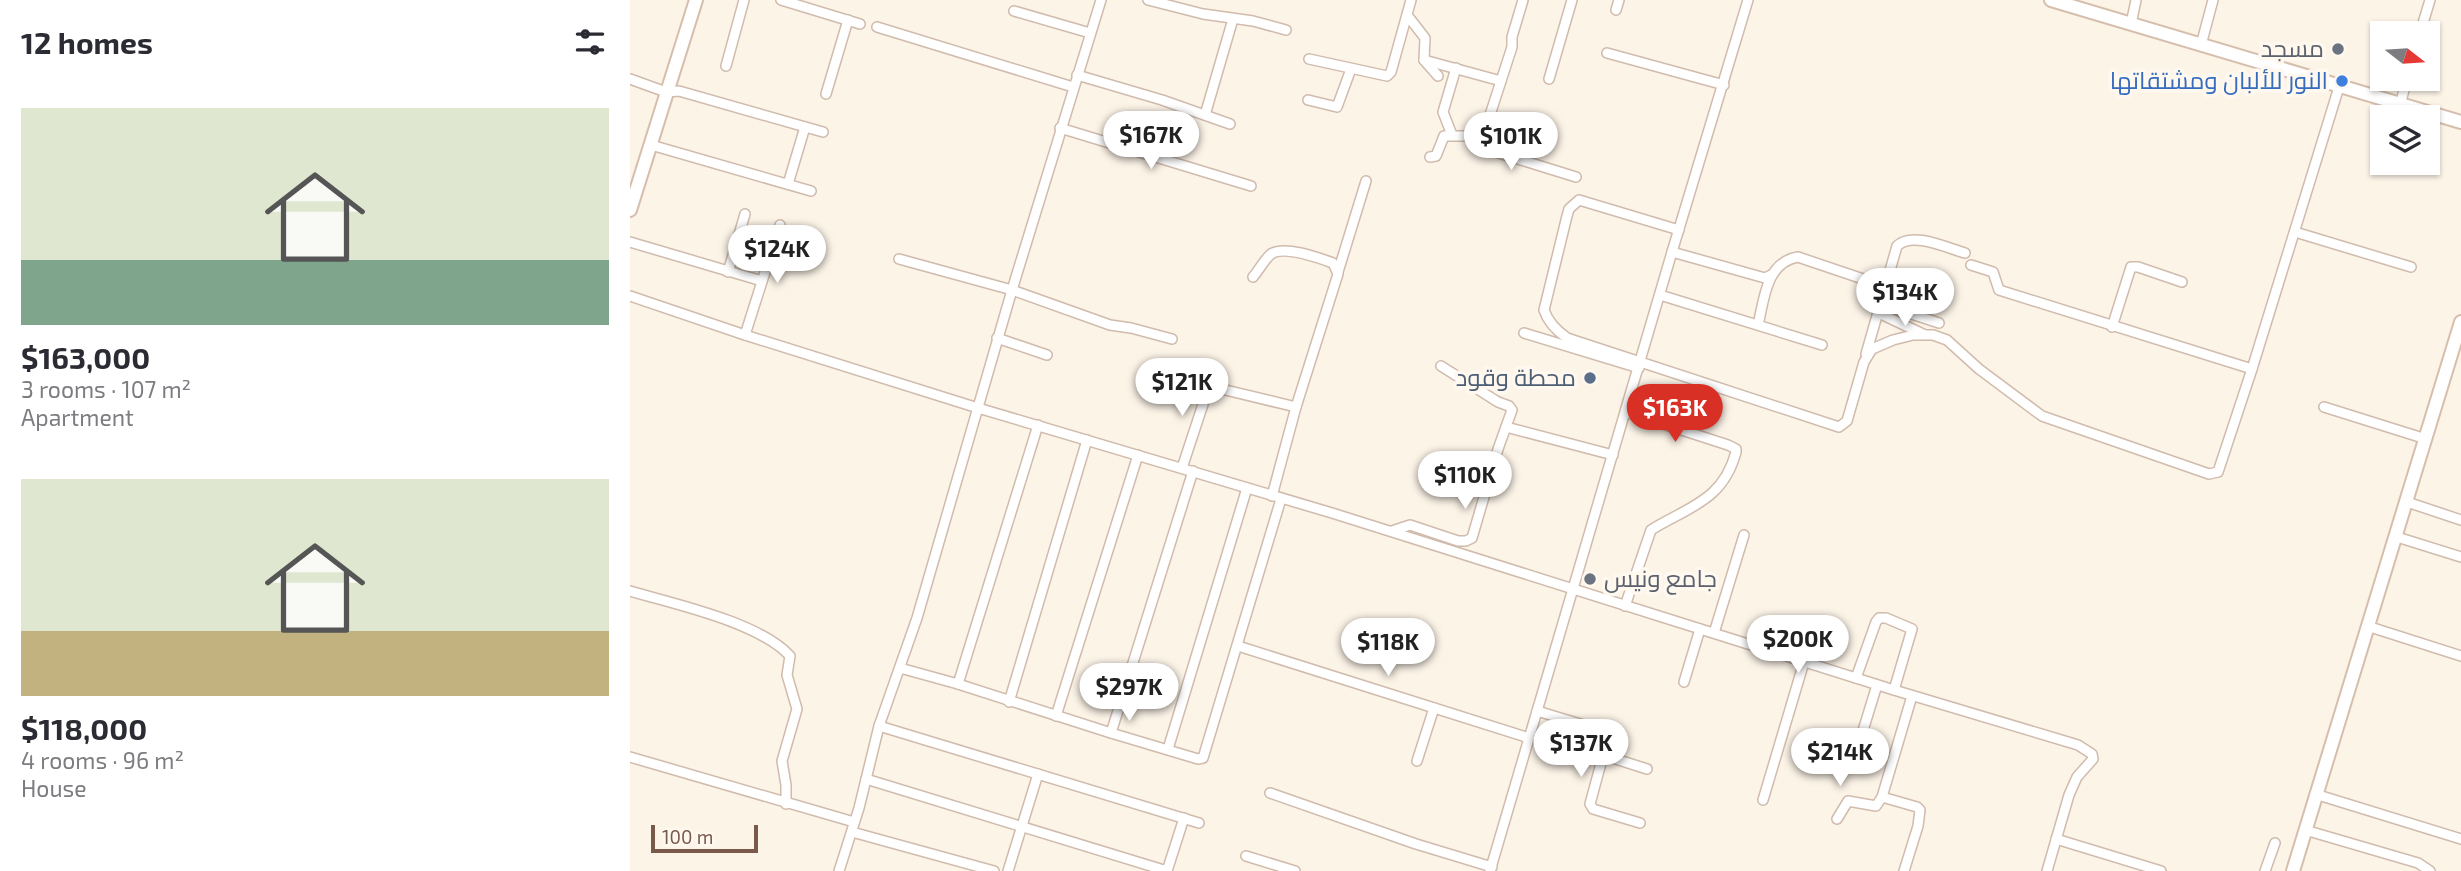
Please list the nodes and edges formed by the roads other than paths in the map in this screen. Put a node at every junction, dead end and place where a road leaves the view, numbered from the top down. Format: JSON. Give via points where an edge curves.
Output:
{"nodes":[{"id":1,"x":695,"y":0,"type":"edge"},
{"id":2,"x":744,"y":0,"type":"edge"},
{"id":3,"x":781,"y":0,"type":"edge"},
{"id":4,"x":1101,"y":0,"type":"edge"},
{"id":5,"x":1148,"y":0,"type":"edge"},
{"id":6,"x":1411,"y":0,"type":"edge"},
{"id":7,"x":1523,"y":0,"type":"edge"},
{"id":8,"x":1572,"y":0,"type":"edge"},
{"id":9,"x":1619,"y":0,"type":"edge"},
{"id":10,"x":1748,"y":0,"type":"edge"},
{"id":11,"x":2051,"y":0,"type":"edge"},
{"id":12,"x":2136,"y":0,"type":"edge"},
{"id":13,"x":2213,"y":0,"type":"edge"},
{"id":14,"x":2430,"y":0,"type":"edge"},
{"id":15,"x":1616,"y":10,"type":"dead end"},
{"id":16,"x":1014,"y":11,"type":"dead end"},
{"id":17,"x":1407,"y":15,"type":"junction"},
{"id":18,"x":1233,"y":19,"type":"junction"},
{"id":19,"x":848,"y":20,"type":"junction"},
{"id":20,"x":2424,"y":21,"type":"edge"},
{"id":21,"x":860,"y":24,"type":"dead end"},
{"id":22,"x":2131,"y":24,"type":"junction"},
{"id":23,"x":877,"y":27,"type":"dead end"},
{"id":24,"x":1286,"y":30,"type":"dead end"},
{"id":25,"x":1090,"y":33,"type":"junction"},
{"id":26,"x":2201,"y":45,"type":"junction"},
{"id":27,"x":1607,"y":53,"type":"dead end"},
{"id":28,"x":1309,"y":59,"type":"dead end"},
{"id":29,"x":1424,"y":60,"type":"junction"},
{"id":30,"x":726,"y":66,"type":"dead end"},
{"id":31,"x":1457,"y":68,"type":"junction"},
{"id":32,"x":1351,"y":69,"type":"junction"},
{"id":33,"x":1077,"y":75,"type":"junction"},
{"id":34,"x":1438,"y":76,"type":"dead end"},
{"id":35,"x":630,"y":79,"type":"edge"},
{"id":36,"x":1549,"y":79,"type":"dead end"},
{"id":37,"x":1501,"y":81,"type":"junction"},
{"id":38,"x":1724,"y":85,"type":"junction"},
{"id":39,"x":1073,"y":87,"type":"junction"},
{"id":40,"x":2339,"y":87,"type":"junction"},
{"id":41,"x":2404,"y":91,"type":"edge"},
{"id":42,"x":666,"y":92,"type":"junction"},
{"id":43,"x":826,"y":94,"type":"dead end"},
{"id":44,"x":1308,"y":100,"type":"dead end"},
{"id":45,"x":2400,"y":105,"type":"joint"},
{"id":46,"x":1205,"y":115,"type":"junction"},
{"id":47,"x":2440,"y":117,"type":"edge"},
{"id":48,"x":2458,"y":122,"type":"edge"},
{"id":49,"x":1230,"y":124,"type":"dead end"},
{"id":50,"x":805,"y":127,"type":"junction"},
{"id":51,"x":1060,"y":128,"type":"junction"},
{"id":52,"x":823,"y":132,"type":"dead end"},
{"id":53,"x":1452,"y":135,"type":"junction"},
{"id":54,"x":1480,"y":136,"type":"junction"},
{"id":55,"x":651,"y":145,"type":"junction"},
{"id":56,"x":1430,"y":157,"type":"dead end"},
{"id":57,"x":1576,"y":177,"type":"dead end"},
{"id":58,"x":1366,"y":181,"type":"dead end"},
{"id":59,"x":788,"y":184,"type":"junction"},
{"id":60,"x":1251,"y":186,"type":"dead end"},
{"id":61,"x":811,"y":191,"type":"dead end"},
{"id":62,"x":630,"y":210,"type":"edge"},
{"id":63,"x":745,"y":214,"type":"dead end"},
{"id":64,"x":780,"y":225,"type":"dead end"},
{"id":65,"x":1679,"y":230,"type":"junction"},
{"id":66,"x":2295,"y":232,"type":"junction"},
{"id":67,"x":630,"y":242,"type":"edge"},
{"id":68,"x":1672,"y":252,"type":"junction"},
{"id":69,"x":1965,"y":253,"type":"dead end"},
{"id":70,"x":899,"y":259,"type":"dead end"},
{"id":71,"x":1971,"y":265,"type":"dead end"},
{"id":72,"x":2411,"y":267,"type":"dead end"},
{"id":73,"x":728,"y":272,"type":"junction"},
{"id":74,"x":1338,"y":274,"type":"junction"},
{"id":75,"x":1771,"y":275,"type":"junction"},
{"id":76,"x":1253,"y":277,"type":"dead end"},
{"id":77,"x":762,"y":282,"type":"junction"},
{"id":78,"x":2182,"y":282,"type":"dead end"},
{"id":79,"x":1012,"y":290,"type":"junction"},
{"id":80,"x":1660,"y":295,"type":"junction"},
{"id":81,"x":630,"y":296,"type":"edge"},
{"id":82,"x":1880,"y":307,"type":"junction"},
{"id":83,"x":2461,"y":322,"type":"edge"},
{"id":84,"x":1938,"y":323,"type":"dead end"},
{"id":85,"x":1758,"y":325,"type":"junction"},
{"id":86,"x":2112,"y":327,"type":"junction"},
{"id":87,"x":1524,"y":333,"type":"dead end"},
{"id":88,"x":745,"y":335,"type":"junction"},
{"id":89,"x":1925,"y":335,"type":"junction"},
{"id":90,"x":997,"y":338,"type":"junction"},
{"id":91,"x":1172,"y":339,"type":"dead end"},
{"id":92,"x":1822,"y":345,"type":"dead end"},
{"id":93,"x":1047,"y":355,"type":"dead end"},
{"id":94,"x":1864,"y":362,"type":"junction"},
{"id":95,"x":1441,"y":366,"type":"dead end"},
{"id":96,"x":1640,"y":366,"type":"junction"},
{"id":97,"x":2252,"y":369,"type":"junction"},
{"id":98,"x":1296,"y":407,"type":"junction"},
{"id":99,"x":2324,"y":407,"type":"dead end"},
{"id":100,"x":978,"y":408,"type":"junction"},
{"id":101,"x":1626,"y":412,"type":"junction"},
{"id":102,"x":1038,"y":425,"type":"junction"},
{"id":103,"x":1506,"y":426,"type":"junction"},
{"id":104,"x":2426,"y":439,"type":"junction"},
{"id":105,"x":1087,"y":440,"type":"junction"},
{"id":106,"x":1138,"y":455,"type":"junction"},
{"id":107,"x":1613,"y":455,"type":"junction"},
{"id":108,"x":1182,"y":468,"type":"junction"},
{"id":109,"x":1193,"y":471,"type":"junction"},
{"id":110,"x":1247,"y":488,"type":"junction"},
{"id":111,"x":1277,"y":497,"type":"junction"},
{"id":112,"x":2407,"y":502,"type":"junction"},
{"id":113,"x":2461,"y":520,"type":"edge"},
{"id":114,"x":1391,"y":531,"type":"junction"},
{"id":115,"x":1744,"y":535,"type":"dead end"},
{"id":116,"x":2397,"y":537,"type":"junction"},
{"id":117,"x":2461,"y":557,"type":"edge"},
{"id":118,"x":1574,"y":589,"type":"junction"},
{"id":119,"x":630,"y":591,"type":"edge"},
{"id":120,"x":1625,"y":606,"type":"junction"},
{"id":121,"x":2367,"y":626,"type":"junction"},
{"id":122,"x":1700,"y":629,"type":"junction"},
{"id":123,"x":1714,"y":633,"type":"junction"},
{"id":124,"x":1238,"y":646,"type":"junction"},
{"id":125,"x":2461,"y":656,"type":"edge"},
{"id":126,"x":1804,"y":662,"type":"junction"},
{"id":127,"x":900,"y":668,"type":"junction"},
{"id":128,"x":1856,"y":678,"type":"junction"},
{"id":129,"x":1684,"y":682,"type":"dead end"},
{"id":130,"x":958,"y":684,"type":"junction"},
{"id":131,"x":1877,"y":685,"type":"junction"},
{"id":132,"x":1894,"y":690,"type":"junction"},
{"id":133,"x":1912,"y":696,"type":"junction"},
{"id":134,"x":1009,"y":702,"type":"junction"},
{"id":135,"x":1434,"y":708,"type":"junction"},
{"id":136,"x":1537,"y":711,"type":"junction"},
{"id":137,"x":1056,"y":716,"type":"junction"},
{"id":138,"x":879,"y":726,"type":"junction"},
{"id":139,"x":1111,"y":733,"type":"junction"},
{"id":140,"x":1529,"y":738,"type":"junction"},
{"id":141,"x":1168,"y":749,"type":"junction"},
{"id":142,"x":1603,"y":755,"type":"junction"},
{"id":143,"x":630,"y":757,"type":"edge"},
{"id":144,"x":1417,"y":761,"type":"dead end"},
{"id":145,"x":1853,"y":763,"type":"dead end"},
{"id":146,"x":1647,"y":769,"type":"dead end"},
{"id":147,"x":1038,"y":774,"type":"junction"},
{"id":148,"x":866,"y":779,"type":"junction"},
{"id":149,"x":1270,"y":793,"type":"dead end"},
{"id":150,"x":2315,"y":794,"type":"junction"},
{"id":151,"x":1882,"y":797,"type":"junction"},
{"id":152,"x":1763,"y":800,"type":"dead end"},
{"id":153,"x":786,"y":803,"type":"junction"},
{"id":154,"x":1184,"y":818,"type":"junction"},
{"id":155,"x":1836,"y":819,"type":"dead end"},
{"id":156,"x":1199,"y":823,"type":"dead end"},
{"id":157,"x":1640,"y":823,"type":"dead end"},
{"id":158,"x":853,"y":827,"type":"junction"},
{"id":159,"x":1023,"y":828,"type":"junction"},
{"id":160,"x":2305,"y":830,"type":"junction"},
{"id":161,"x":2056,"y":839,"type":"junction"},
{"id":162,"x":2461,"y":839,"type":"edge"},
{"id":163,"x":2275,"y":843,"type":"dead end"},
{"id":164,"x":1246,"y":856,"type":"dead end"},
{"id":165,"x":1491,"y":869,"type":"edge"},
{"id":166,"x":842,"y":870,"type":"edge"},
{"id":167,"x":994,"y":871,"type":"edge"},
{"id":168,"x":1008,"y":871,"type":"edge"},
{"id":169,"x":1167,"y":871,"type":"edge"},
{"id":170,"x":1295,"y":871,"type":"edge"},
{"id":171,"x":1904,"y":871,"type":"edge"},
{"id":172,"x":2047,"y":871,"type":"edge"},
{"id":173,"x":2161,"y":871,"type":"edge"},
{"id":174,"x":2265,"y":871,"type":"edge"},
{"id":175,"x":2293,"y":871,"type":"edge"},
{"id":176,"x":2430,"y":871,"type":"edge"}],
"edges":[{"from":1,"to":42,"type":"main road"},
{"from":2,"to":30,"type":"street"},
{"from":3,"to":19,"type":"street"},
{"from":4,"to":25,"type":"street"},
{"from":5,"to":18,"type":"street"},
{"from":6,"to":17,"type":"street"},
{"from":7,"to":37,"type":"street"},
{"from":8,"to":36,"type":"street"},
{"from":9,"to":15,"type":"street"},
{"from":10,"to":38,"type":"street"},
{"from":11,"to":22,"type":"main road"},
{"from":12,"to":22,"type":"street"},
{"from":13,"to":26,"type":"street"},
{"from":14,"to":20,"type":"street"},
{"from":16,"to":25,"type":"street"},
{"from":17,"to":29,"type":"street","via":[[1425,38]]},
{"from":17,"to":32,"type":"street","via":[[1387,76]]},
{"from":18,"to":24,"type":"street"},
{"from":18,"to":46,"type":"street"},
{"from":19,"to":21,"type":"street"},
{"from":19,"to":43,"type":"street"},
{"from":22,"to":26,"type":"main road"},
{"from":23,"to":39,"type":"street"},
{"from":25,"to":33,"type":"street"},
{"from":26,"to":40,"type":"main road"},
{"from":27,"to":38,"type":"street"},
{"from":28,"to":32,"type":"street"},
{"from":29,"to":31,"type":"street"},
{"from":29,"to":34,"type":"street"},
{"from":31,"to":37,"type":"street"},
{"from":31,"to":53,"type":"street","via":[[1443,112]]},
{"from":32,"to":44,"type":"street","via":[[1337,107]]},
{"from":33,"to":39,"type":"street"},
{"from":33,"to":46,"type":"street"},
{"from":35,"to":42,"type":"street"},
{"from":37,"to":54,"type":"street"},
{"from":38,"to":65,"type":"street"},
{"from":39,"to":51,"type":"street"},
{"from":40,"to":45,"type":"main road"},
{"from":40,"to":66,"type":"street"},
{"from":41,"to":45,"type":"street"},
{"from":42,"to":50,"type":"street","via":[[679,91]]},
{"from":42,"to":55,"type":"main road"},
{"from":46,"to":49,"type":"street"},
{"from":47,"to":48,"type":"main road"},
{"from":50,"to":52,"type":"street"},
{"from":50,"to":59,"type":"street"},
{"from":51,"to":60,"type":"street"},
{"from":51,"to":79,"type":"street"},
{"from":53,"to":54,"type":"street"},
{"from":53,"to":56,"type":"street","via":[[1444,136],[1436,156]]},
{"from":54,"to":57,"type":"street","via":[[1489,150]]},
{"from":55,"to":59,"type":"street"},
{"from":55,"to":62,"type":"main road"},
{"from":58,"to":74,"type":"street"},
{"from":59,"to":61,"type":"street"},
{"from":63,"to":73,"type":"street"},
{"from":64,"to":77,"type":"street"},
{"from":65,"to":68,"type":"street"},
{"from":65,"to":96,"type":"street","via":[[1579,200],[1569,209],[1545,315],[1567,338]]},
{"from":66,"to":72,"type":"street"},
{"from":66,"to":97,"type":"street"},
{"from":67,"to":73,"type":"street"},
{"from":68,"to":75,"type":"street","via":[[1765,278]]},
{"from":68,"to":80,"type":"street"},
{"from":69,"to":82,"type":"street","via":[[1910,239],[1900,243]]},
{"from":70,"to":79,"type":"street"},
{"from":71,"to":86,"type":"street","via":[[1993,272],[1999,290]]},
{"from":73,"to":77,"type":"street"},
{"from":74,"to":76,"type":"street","via":[[1333,263],[1279,250]]},
{"from":74,"to":98,"type":"street"},
{"from":75,"to":82,"type":"street","via":[[1798,257],[1866,280]]},
{"from":75,"to":85,"type":"street"},
{"from":77,"to":88,"type":"street"},
{"from":78,"to":86,"type":"street","via":[[2131,267]]},
{"from":79,"to":90,"type":"street"},
{"from":79,"to":91,"type":"street","via":[[1110,325]]},
{"from":80,"to":85,"type":"street"},
{"from":80,"to":96,"type":"street"},
{"from":81,"to":88,"type":"street"},
{"from":82,"to":84,"type":"street"},
{"from":82,"to":89,"type":"street","via":[[1889,319]]},
{"from":82,"to":94,"type":"street"},
{"from":83,"to":104,"type":"main road"},
{"from":85,"to":92,"type":"street"},
{"from":86,"to":97,"type":"street"},
{"from":87,"to":96,"type":"street"},
{"from":88,"to":100,"type":"street"},
{"from":89,"to":94,"type":"street","via":[[1879,345]]},
{"from":89,"to":97,"type":"street","via":[[1947,340],[2042,416],[2209,474],[2218,472]]},
{"from":90,"to":93,"type":"street"},
{"from":90,"to":100,"type":"street"},
{"from":94,"to":96,"type":"street","via":[[1847,421],[1839,427]]},
{"from":95,"to":103,"type":"street","via":[[1511,408]]},
{"from":96,"to":101,"type":"street"},
{"from":98,"to":108,"type":"street","via":[[1209,386]]},
{"from":98,"to":111,"type":"street"},
{"from":99,"to":104,"type":"street"},
{"from":100,"to":102,"type":"street"},
{"from":100,"to":127,"type":"street"},
{"from":101,"to":107,"type":"street"},
{"from":101,"to":120,"type":"street","via":[[1728,445],[1736,452],[1728,472],[1699,506],[1651,530]]},
{"from":102,"to":105,"type":"street"},
{"from":102,"to":130,"type":"street"},
{"from":103,"to":107,"type":"street"},
{"from":103,"to":114,"type":"street","via":[[1472,537],[1458,541],[1410,525]]},
{"from":104,"to":112,"type":"main road"},
{"from":105,"to":106,"type":"street"},
{"from":105,"to":134,"type":"street"},
{"from":106,"to":108,"type":"street"},
{"from":106,"to":137,"type":"street"},
{"from":107,"to":118,"type":"street"},
{"from":108,"to":109,"type":"street"},
{"from":109,"to":110,"type":"street"},
{"from":109,"to":139,"type":"street"},
{"from":110,"to":111,"type":"street"},
{"from":110,"to":141,"type":"street"},
{"from":111,"to":114,"type":"street"},
{"from":111,"to":124,"type":"street"},
{"from":112,"to":113,"type":"street"},
{"from":112,"to":116,"type":"main road"},
{"from":114,"to":118,"type":"street"},
{"from":115,"to":123,"type":"street"},
{"from":116,"to":117,"type":"street"},
{"from":116,"to":121,"type":"main road"},
{"from":118,"to":120,"type":"street"},
{"from":118,"to":136,"type":"street"},
{"from":119,"to":153,"type":"street","via":[[733,623],[772,641],[790,656],[787,675],[797,709],[782,761]]},
{"from":120,"to":122,"type":"street"},
{"from":121,"to":125,"type":"street"},
{"from":121,"to":150,"type":"main road"},
{"from":122,"to":123,"type":"street"},
{"from":122,"to":129,"type":"street"},
{"from":123,"to":126,"type":"street"},
{"from":124,"to":135,"type":"street"},
{"from":124,"to":141,"type":"street","via":[[1203,758]]},
{"from":126,"to":128,"type":"street"},
{"from":126,"to":152,"type":"street"},
{"from":127,"to":130,"type":"street"},
{"from":127,"to":138,"type":"street"},
{"from":128,"to":131,"type":"street"},
{"from":128,"to":132,"type":"street","via":[[1876,622],[1886,618],[1912,629]]},
{"from":130,"to":134,"type":"street"},
{"from":131,"to":132,"type":"street"},
{"from":131,"to":145,"type":"street"},
{"from":132,"to":133,"type":"street"},
{"from":133,"to":151,"type":"street"},
{"from":133,"to":161,"type":"street","via":[[2092,754],[2093,759],[2077,777]]},
{"from":134,"to":137,"type":"street"},
{"from":135,"to":140,"type":"street"},
{"from":135,"to":144,"type":"street"},
{"from":136,"to":140,"type":"street"},
{"from":136,"to":142,"type":"street","via":[[1607,732]]},
{"from":137,"to":139,"type":"street"},
{"from":138,"to":147,"type":"street"},
{"from":138,"to":148,"type":"street"},
{"from":139,"to":141,"type":"street"},
{"from":140,"to":165,"type":"street"},
{"from":142,"to":146,"type":"street"},
{"from":142,"to":157,"type":"street","via":[[1591,807]]},
{"from":143,"to":153,"type":"street"},
{"from":147,"to":154,"type":"street"},
{"from":147,"to":159,"type":"street"},
{"from":148,"to":158,"type":"street"},
{"from":148,"to":159,"type":"street"},
{"from":149,"to":165,"type":"street"},
{"from":150,"to":160,"type":"main road"},
{"from":150,"to":162,"type":"street"},
{"from":151,"to":155,"type":"street","via":[[1876,806],[1848,801]]},
{"from":151,"to":171,"type":"street","via":[[1920,810]]},
{"from":153,"to":158,"type":"street"},
{"from":154,"to":156,"type":"street"},
{"from":154,"to":169,"type":"street"},
{"from":158,"to":166,"type":"street"},
{"from":158,"to":167,"type":"street"},
{"from":159,"to":168,"type":"street"},
{"from":159,"to":169,"type":"street"},
{"from":160,"to":175,"type":"main road"},
{"from":160,"to":176,"type":"street","via":[[2418,863]]},
{"from":161,"to":172,"type":"street"},
{"from":161,"to":173,"type":"street"},
{"from":163,"to":174,"type":"street"},
{"from":164,"to":170,"type":"street"}]}
